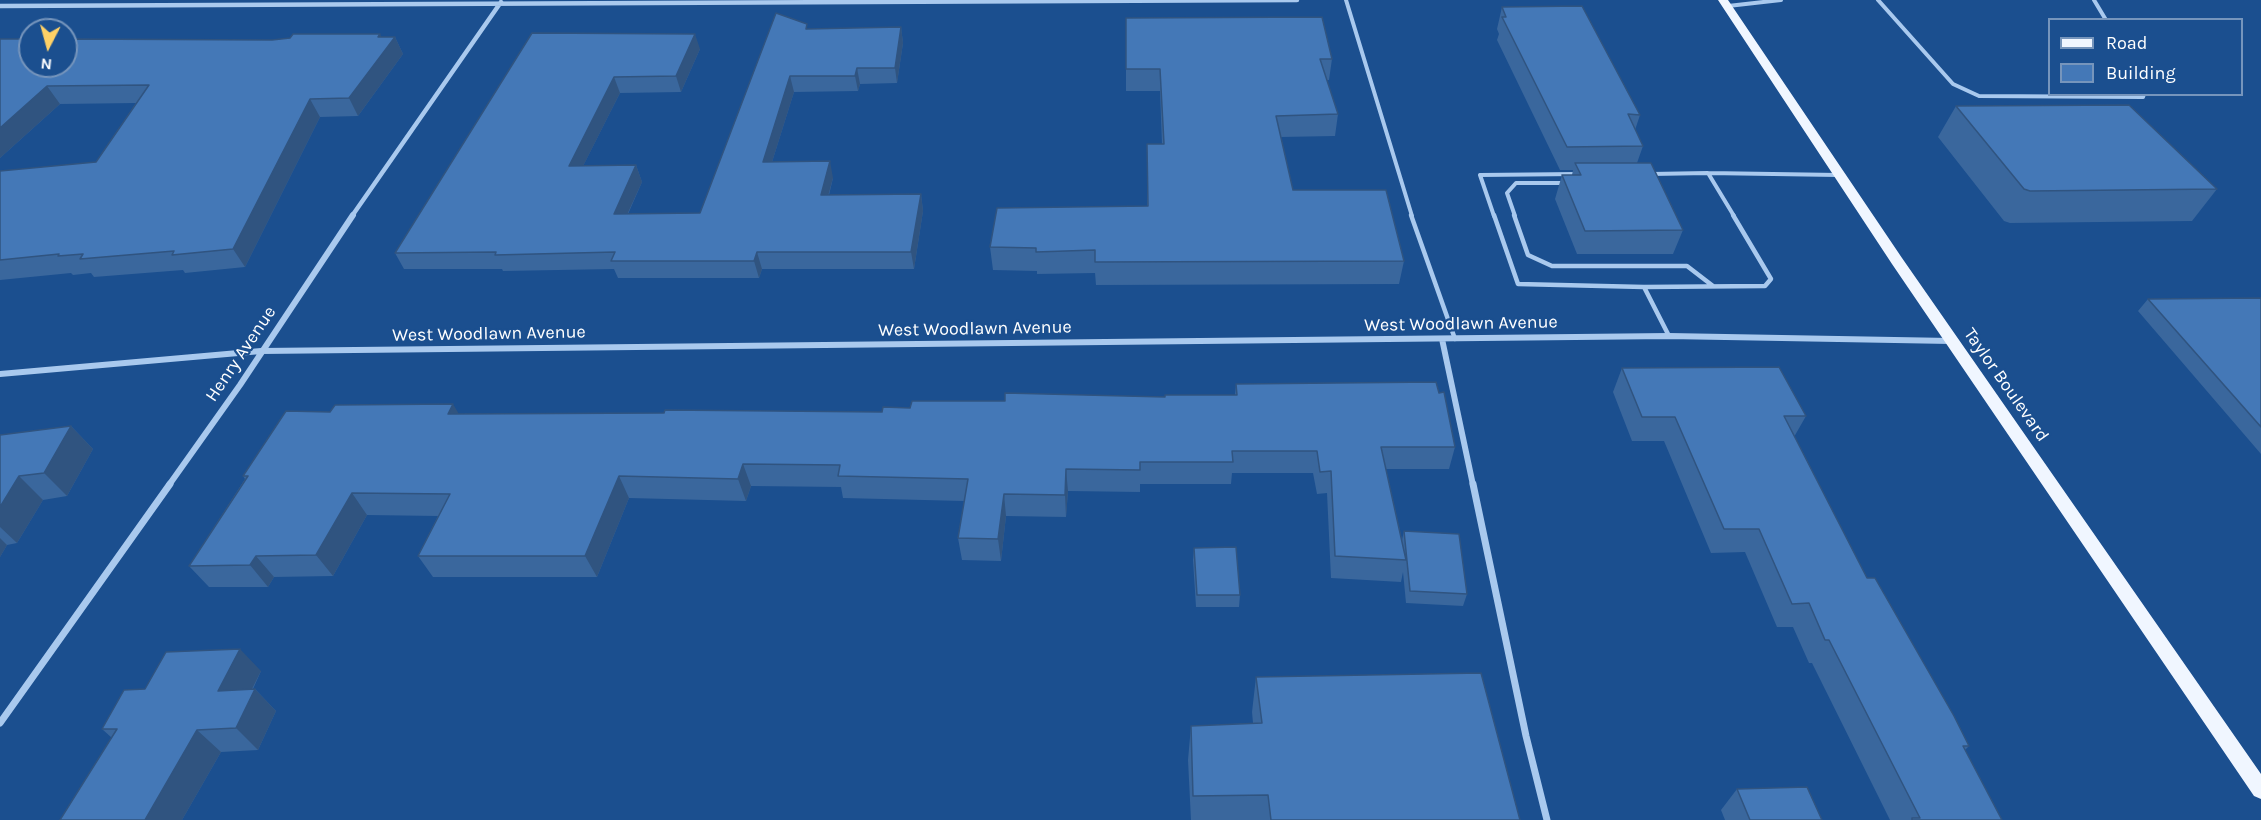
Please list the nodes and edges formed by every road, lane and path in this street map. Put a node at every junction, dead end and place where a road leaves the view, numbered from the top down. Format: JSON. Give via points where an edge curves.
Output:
{"nodes":[{"id":1,"x":1297,"y":0,"type":"edge"},
{"id":2,"x":1346,"y":0,"type":"edge"},
{"id":3,"x":1780,"y":0,"type":"edge"},
{"id":4,"x":1878,"y":0,"type":"edge"},
{"id":5,"x":2094,"y":0,"type":"edge"},
{"id":6,"x":501,"y":2,"type":"edge"},
{"id":7,"x":1726,"y":3,"type":"edge"},
{"id":8,"x":0,"y":6,"type":"edge"},
{"id":9,"x":2105,"y":18,"type":"edge"},
{"id":10,"x":2143,"y":96,"type":"edge"},
{"id":11,"x":1708,"y":173,"type":"junction"},
{"id":12,"x":1584,"y":174,"type":"edge"},
{"id":13,"x":1641,"y":174,"type":"edge"},
{"id":14,"x":1664,"y":174,"type":"junction"},
{"id":15,"x":1841,"y":175,"type":"junction"},
{"id":16,"x":1649,"y":182,"type":"edge"},
{"id":17,"x":1571,"y":183,"type":"edge"},
{"id":18,"x":1714,"y":286,"type":"junction"},
{"id":19,"x":1644,"y":287,"type":"junction"},
{"id":20,"x":1669,"y":336,"type":"junction"},
{"id":21,"x":1442,"y":339,"type":"junction"},
{"id":22,"x":1455,"y":339,"type":"junction"},
{"id":23,"x":1952,"y":341,"type":"junction"},
{"id":24,"x":261,"y":351,"type":"junction"},
{"id":25,"x":0,"y":375,"type":"edge"},
{"id":26,"x":0,"y":723,"type":"edge"},
{"id":27,"x":2261,"y":790,"type":"edge"},
{"id":28,"x":1547,"y":820,"type":"edge"}],
"edges":[{"from":1,"to":6,"type":"street"},
{"from":2,"to":22,"type":"lane","via":[[1408,206]]},
{"from":3,"to":7,"type":"lane"},
{"from":4,"to":10,"type":"lane","via":[[1953,84],[1979,96]]},
{"from":5,"to":9,"type":"lane"},
{"from":6,"to":8,"type":"street"},
{"from":6,"to":24,"type":"street","name":"Henry Avenue"},
{"from":7,"to":15,"type":"main road","name":"Taylor Boulevard"},
{"from":11,"to":14,"type":"lane"},
{"from":11,"to":15,"type":"lane"},
{"from":11,"to":18,"type":"lane","via":[[1771,279],[1765,286]]},
{"from":12,"to":19,"type":"lane","via":[[1480,175],[1518,284]]},
{"from":13,"to":14,"type":"lane"},
{"from":14,"to":16,"type":"lane"},
{"from":15,"to":23,"type":"main road","name":"Taylor Boulevard"},
{"from":17,"to":18,"type":"lane","via":[[1516,183],[1508,193],[1528,255],[1552,266],[1687,266]]},
{"from":18,"to":19,"type":"lane"},
{"from":19,"to":20,"type":"lane"},
{"from":20,"to":22,"type":"street","name":"West Woodlawn Avenue"},
{"from":20,"to":23,"type":"street","name":"West Woodlawn Avenue"},
{"from":21,"to":22,"type":"street","name":"West Woodlawn Avenue"},
{"from":21,"to":24,"type":"street","name":"West Woodlawn Avenue"},
{"from":21,"to":28,"type":"street"},
{"from":23,"to":27,"type":"main road","name":"Taylor Boulevard"},
{"from":24,"to":25,"type":"street","name":"West Woodlawn Avenue"},
{"from":24,"to":26,"type":"street","name":"Henry Avenue"}]}
